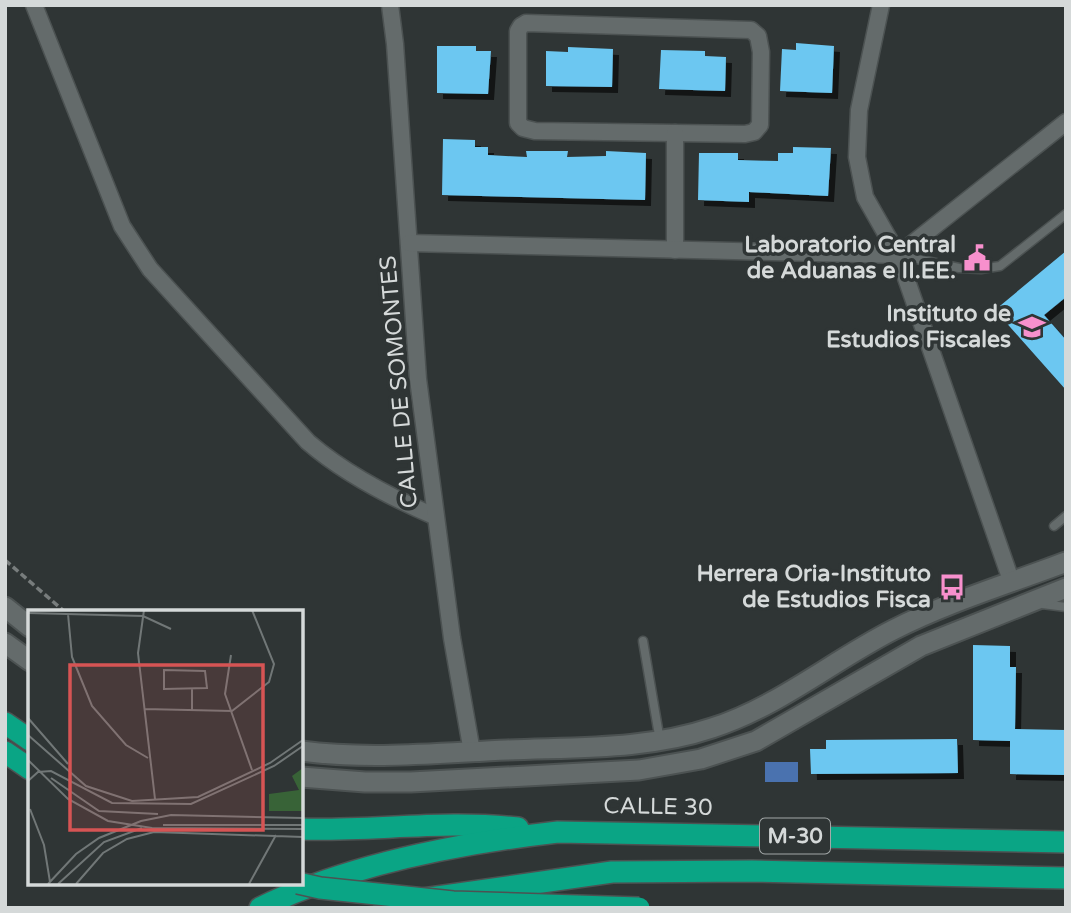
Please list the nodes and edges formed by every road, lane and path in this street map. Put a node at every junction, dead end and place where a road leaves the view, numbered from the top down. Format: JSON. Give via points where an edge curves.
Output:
{"nodes":[{"id":1,"x":34,"y":5,"type":"edge"},
{"id":2,"x":390,"y":5,"type":"edge"},
{"id":3,"x":881,"y":5,"type":"edge"},
{"id":4,"x":1066,"y":122,"type":"edge"},
{"id":5,"x":675,"y":133,"type":"junction"},
{"id":6,"x":1066,"y":214,"type":"edge"},
{"id":7,"x":409,"y":243,"type":"junction"},
{"id":8,"x":675,"y":250,"type":"junction"},
{"id":9,"x":898,"y":255,"type":"junction"},
{"id":10,"x":435,"y":516,"type":"junction"},
{"id":11,"x":1066,"y":516,"type":"edge"},
{"id":12,"x":1054,"y":526,"type":"dead end"},
{"id":13,"x":5,"y":560,"type":"edge"},
{"id":14,"x":1066,"y":562,"type":"edge"},
{"id":15,"x":1012,"y":583,"type":"junction"},
{"id":16,"x":1066,"y":588,"type":"edge"},
{"id":17,"x":1025,"y":606,"type":"junction"},
{"id":18,"x":5,"y":607,"type":"edge"},
{"id":19,"x":1066,"y":607,"type":"edge"},
{"id":20,"x":63,"y":610,"type":"edge"},
{"id":21,"x":28,"y":625,"type":"edge"},
{"id":22,"x":643,"y":641,"type":"dead end"},
{"id":23,"x":5,"y":643,"type":"edge"},
{"id":24,"x":28,"y":660,"type":"edge"},
{"id":25,"x":6,"y":723,"type":"edge"},
{"id":26,"x":28,"y":739,"type":"edge"},
{"id":27,"x":660,"y":741,"type":"junction"},
{"id":28,"x":303,"y":751,"type":"edge"},
{"id":29,"x":5,"y":752,"type":"edge"},
{"id":30,"x":472,"y":752,"type":"junction"},
{"id":31,"x":28,"y":768,"type":"edge"},
{"id":32,"x":303,"y":777,"type":"edge"},
{"id":33,"x":303,"y":829,"type":"edge"},
{"id":34,"x":558,"y":832,"type":"junction"},
{"id":35,"x":1066,"y":842,"type":"edge"},
{"id":36,"x":1066,"y":878,"type":"edge"},
{"id":37,"x":303,"y":884,"type":"edge"},
{"id":38,"x":260,"y":908,"type":"edge"},
{"id":39,"x":385,"y":908,"type":"edge"},
{"id":40,"x":639,"y":908,"type":"edge"}],
"edges":[{"from":1,"to":10,"type":"street","via":[[122,226],[150,269],[308,442],[395,499]]},
{"from":2,"to":7,"type":"street","name":"CALLE DE SOMONTES"},
{"from":3,"to":9,"type":"street","via":[[859,110],[858,157],[865,197]]},
{"from":4,"to":9,"type":"street"},
{"from":5,"to":5,"type":"street","via":[[523,128],[517,123],[521,26],[751,30],[758,36],[761,52],[758,129],[745,134]]},
{"from":5,"to":8,"type":"street"},
{"from":6,"to":9,"type":"lane","via":[[1000,266],[959,268]]},
{"from":7,"to":8,"type":"street"},
{"from":7,"to":10,"type":"street","name":"CALLE DE SOMONTES","via":[[418,379]]},
{"from":8,"to":9,"type":"street"},
{"from":9,"to":15,"type":"street"},
{"from":10,"to":30,"type":"street","name":"CALLE DE SOMONTES"},
{"from":11,"to":12,"type":"lane"},
{"from":13,"to":20,"type":"path"},
{"from":14,"to":15,"type":"main road"},
{"from":15,"to":27,"type":"main road","via":[[894,629],[746,715]]},
{"from":16,"to":17,"type":"main road"},
{"from":17,"to":19,"type":"lane"},
{"from":17,"to":32,"type":"main road","via":[[920,646],[756,741],[701,759],[639,770],[425,781]]},
{"from":18,"to":21,"type":"main road"},
{"from":22,"to":27,"type":"lane"},
{"from":23,"to":24,"type":"main road"},
{"from":25,"to":26,"type":"highway"},
{"from":27,"to":30,"type":"main road"},
{"from":28,"to":30,"type":"main road"},
{"from":29,"to":31,"type":"highway"},
{"from":33,"to":34,"type":"highway","via":[[483,824]]},
{"from":34,"to":35,"type":"highway","name":"CALLE 30","number":"M-30"},
{"from":34,"to":38,"type":"highway","name":"CALLE 30","number":"M-30","via":[[486,840],[391,862],[296,890]]},
{"from":36,"to":39,"type":"highway","number":"M-30","via":[[612,872]]},
{"from":37,"to":40,"type":"highway","bridge":true,"via":[[453,902]]}]}
